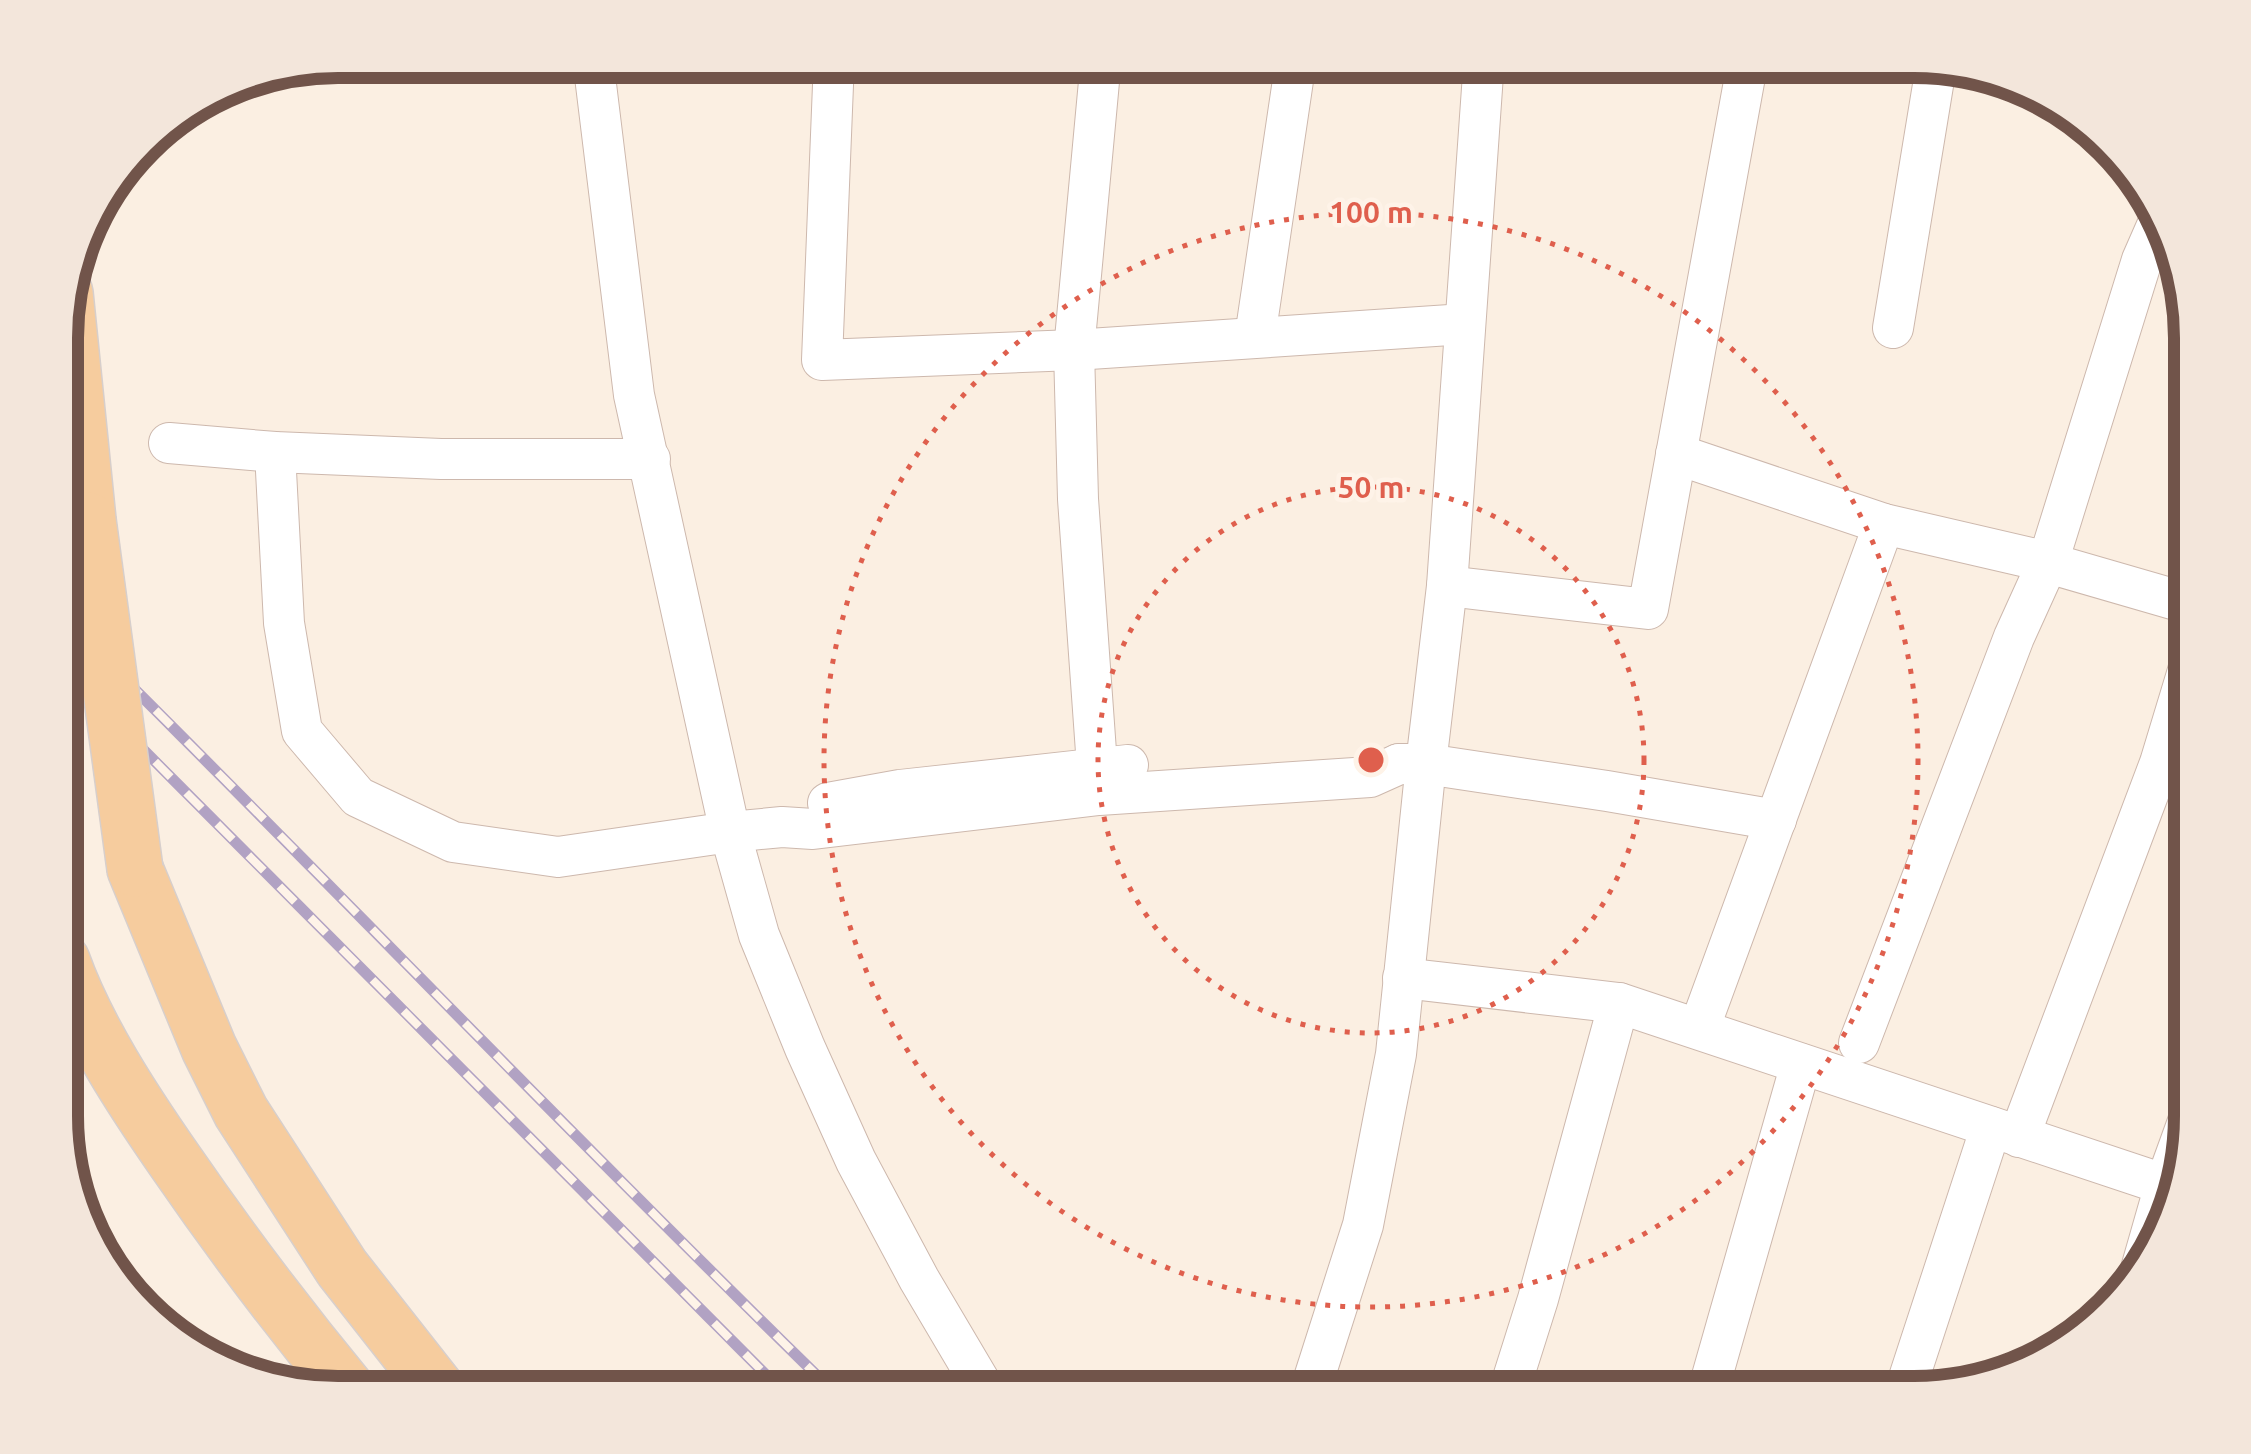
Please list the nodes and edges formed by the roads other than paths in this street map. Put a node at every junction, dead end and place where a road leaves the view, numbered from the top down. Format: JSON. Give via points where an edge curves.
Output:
{"nodes":[{"id":1,"x":595,"y":78,"type":"edge"},
{"id":2,"x":833,"y":78,"type":"edge"},
{"id":3,"x":1099,"y":78,"type":"edge"},
{"id":4,"x":1293,"y":78,"type":"edge"},
{"id":5,"x":1483,"y":78,"type":"edge"},
{"id":6,"x":1745,"y":78,"type":"edge"},
{"id":7,"x":1934,"y":79,"type":"edge"},
{"id":8,"x":2153,"y":235,"type":"edge"},
{"id":9,"x":1465,"y":324,"type":"junction"},
{"id":10,"x":1893,"y":328,"type":"dead end"},
{"id":11,"x":1254,"y":337,"type":"junction"},
{"id":12,"x":1074,"y":350,"type":"junction"},
{"id":13,"x":78,"y":421,"type":"edge"},
{"id":14,"x":169,"y":443,"type":"dead end"},
{"id":15,"x":276,"y":452,"type":"junction"},
{"id":16,"x":1676,"y":454,"type":"junction"},
{"id":17,"x":650,"y":459,"type":"junction"},
{"id":18,"x":1884,"y":524,"type":"junction"},
{"id":19,"x":2048,"y":562,"type":"junction"},
{"id":20,"x":1447,"y":586,"type":"junction"},
{"id":21,"x":2173,"y":599,"type":"edge"},
{"id":22,"x":2173,"y":720,"type":"edge"},
{"id":23,"x":1412,"y":764,"type":"junction"},
{"id":24,"x":1098,"y":781,"type":"junction"},
{"id":25,"x":1776,"y":820,"type":"junction"},
{"id":26,"x":730,"y":832,"type":"junction"},
{"id":27,"x":1403,"y":978,"type":"junction"},
{"id":28,"x":78,"y":999,"type":"edge"},
{"id":29,"x":1619,"y":1003,"type":"junction"},
{"id":30,"x":1698,"y":1030,"type":"junction"},
{"id":31,"x":1859,"y":1043,"type":"dead end"},
{"id":32,"x":1801,"y":1064,"type":"junction"},
{"id":33,"x":2005,"y":1132,"type":"junction"},
{"id":34,"x":2164,"y":1184,"type":"edge"},
{"id":35,"x":336,"y":1376,"type":"edge"},
{"id":36,"x":427,"y":1376,"type":"edge"},
{"id":37,"x":976,"y":1376,"type":"edge"},
{"id":38,"x":1315,"y":1376,"type":"edge"},
{"id":39,"x":1514,"y":1376,"type":"edge"},
{"id":40,"x":1712,"y":1376,"type":"edge"},
{"id":41,"x":1911,"y":1376,"type":"edge"}],
"edges":[{"from":1,"to":17,"type":"street","via":[[634,396]]},
{"from":2,"to":12,"type":"street","via":[[822,360]]},
{"from":3,"to":12,"type":"street"},
{"from":4,"to":11,"type":"street"},
{"from":5,"to":9,"type":"street"},
{"from":6,"to":16,"type":"street"},
{"from":7,"to":10,"type":"street"},
{"from":8,"to":19,"type":"street"},
{"from":9,"to":11,"type":"street"},
{"from":9,"to":20,"type":"street"},
{"from":11,"to":12,"type":"street"},
{"from":12,"to":24,"type":"street"},
{"from":13,"to":36,"type":"main road","bridge":true,"via":[[135,868],[242,1112],[342,1268]]},
{"from":14,"to":15,"type":"street"},
{"from":15,"to":17,"type":"street"},
{"from":15,"to":26,"type":"street","via":[[284,623],[302,731],[358,797],[453,842],[558,857]]},
{"from":16,"to":18,"type":"street"},
{"from":16,"to":20,"type":"street","via":[[1648,609]]},
{"from":17,"to":26,"type":"street"},
{"from":18,"to":19,"type":"street"},
{"from":18,"to":25,"type":"street"},
{"from":19,"to":21,"type":"street"},
{"from":19,"to":31,"type":"street"},
{"from":20,"to":23,"type":"street"},
{"from":22,"to":33,"type":"street"},
{"from":23,"to":24,"type":"street","via":[[1368,754],[1227,758]]},
{"from":23,"to":25,"type":"street"},
{"from":23,"to":27,"type":"street"},
{"from":24,"to":26,"type":"street","via":[[900,790],[808,806],[782,827]]},
{"from":25,"to":30,"type":"street"},
{"from":26,"to":37,"type":"street","via":[[759,934],[805,1048],[856,1160]]},
{"from":27,"to":29,"type":"street"},
{"from":27,"to":38,"type":"street","via":[[1396,1054],[1363,1225]]},
{"from":28,"to":35,"type":"main road","via":[[135,1104]]},
{"from":29,"to":30,"type":"street"},
{"from":29,"to":39,"type":"street"},
{"from":30,"to":32,"type":"street"},
{"from":32,"to":33,"type":"street"},
{"from":32,"to":40,"type":"street"},
{"from":33,"to":34,"type":"street"},
{"from":33,"to":41,"type":"street"}]}
